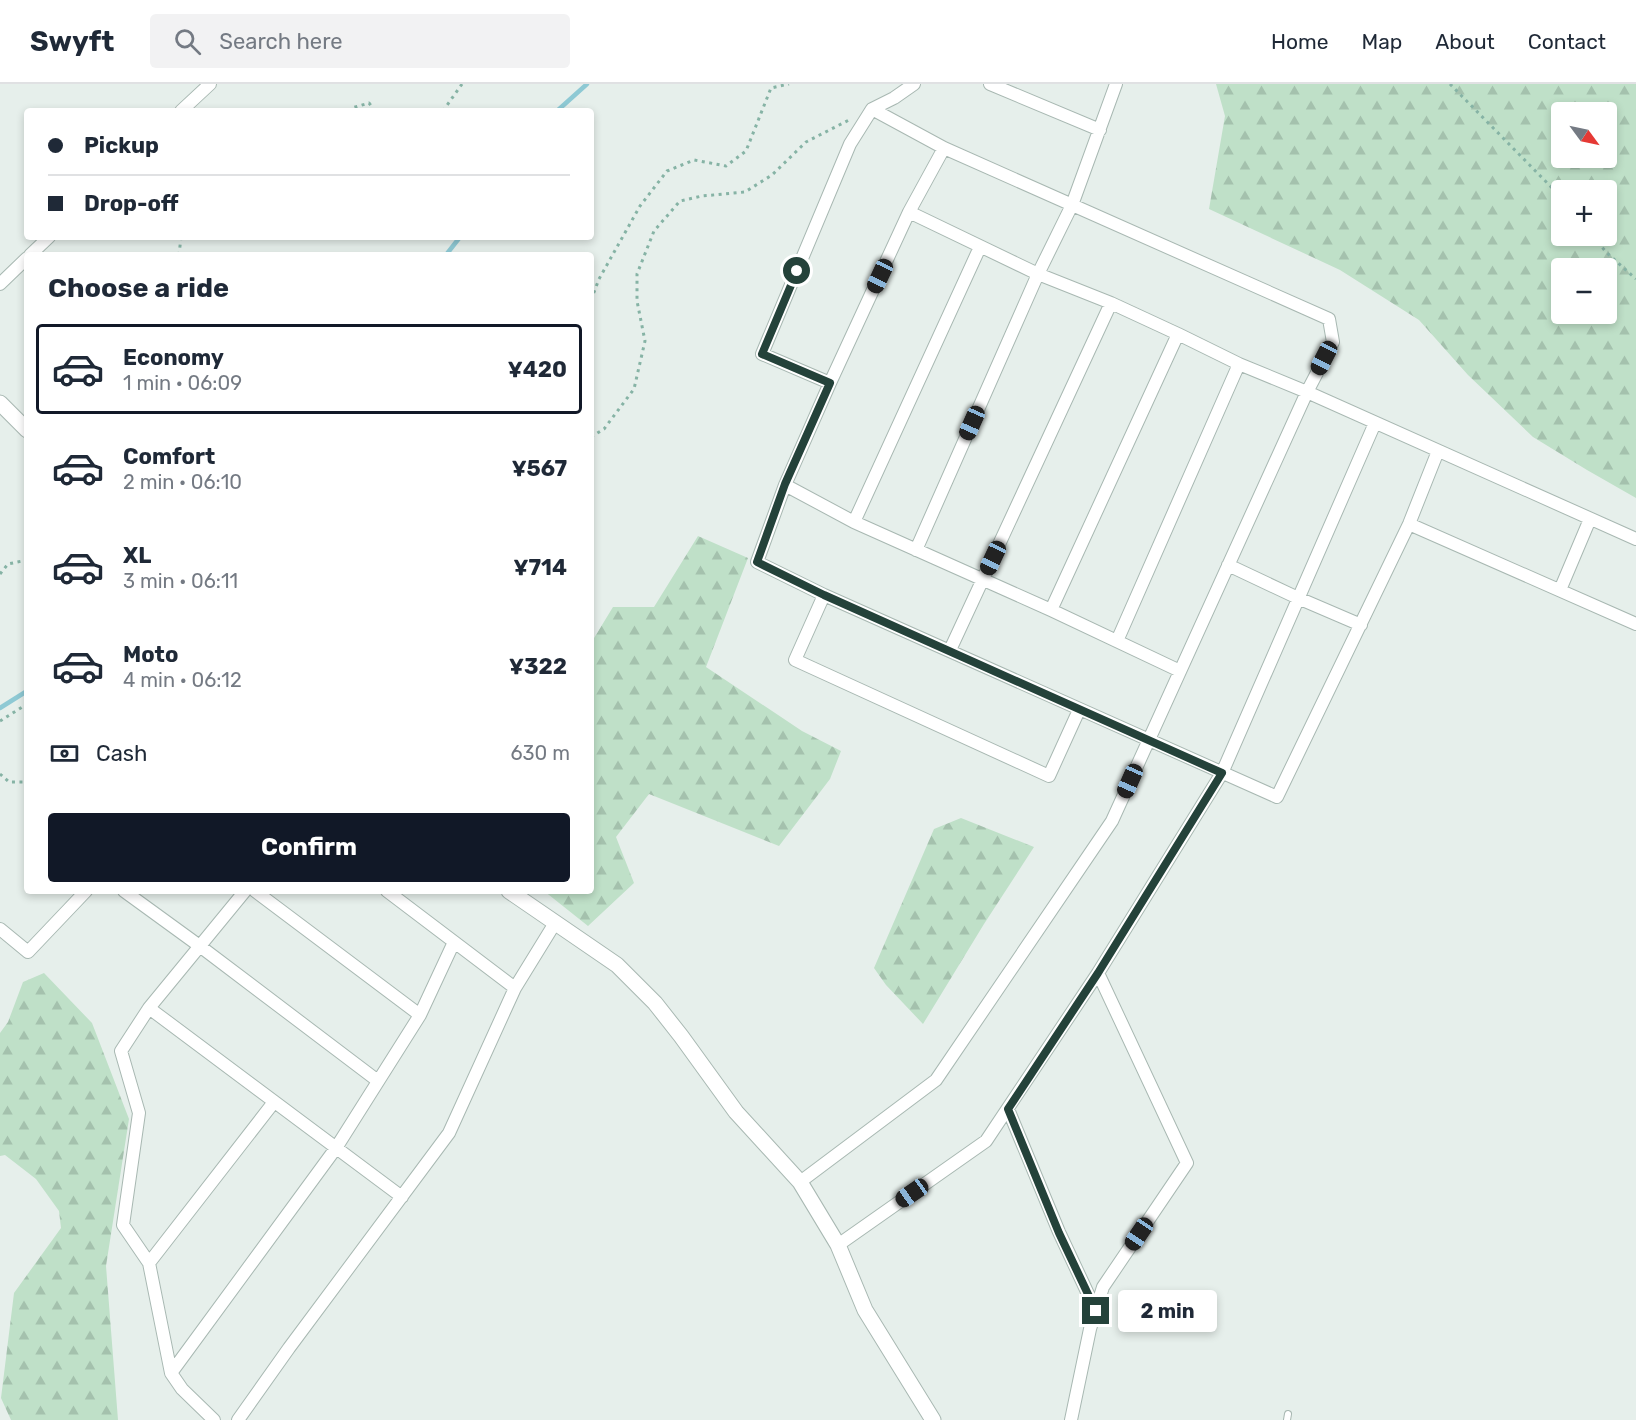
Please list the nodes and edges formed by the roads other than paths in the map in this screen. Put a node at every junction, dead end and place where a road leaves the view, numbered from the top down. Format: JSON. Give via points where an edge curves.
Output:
{"nodes":[{"id":1,"x":210,"y":84,"type":"edge"},
{"id":2,"x":914,"y":84,"type":"edge"},
{"id":3,"x":990,"y":84,"type":"edge"},
{"id":4,"x":1116,"y":84,"type":"edge"},
{"id":5,"x":185,"y":108,"type":"edge"},
{"id":6,"x":872,"y":109,"type":"junction"},
{"id":7,"x":1100,"y":130,"type":"junction"},
{"id":8,"x":944,"y":148,"type":"junction"},
{"id":9,"x":1072,"y":205,"type":"junction"},
{"id":10,"x":909,"y":212,"type":"junction"},
{"id":11,"x":46,"y":240,"type":"edge"},
{"id":12,"x":980,"y":247,"type":"junction"},
{"id":13,"x":32,"y":252,"type":"edge"},
{"id":14,"x":24,"y":260,"type":"edge"},
{"id":15,"x":1038,"y":274,"type":"junction"},
{"id":16,"x":0,"y":284,"type":"edge"},
{"id":17,"x":1111,"y":303,"type":"junction"},
{"id":18,"x":1178,"y":334,"type":"junction"},
{"id":19,"x":1239,"y":364,"type":"junction"},
{"id":20,"x":830,"y":383,"type":"junction"},
{"id":21,"x":1307,"y":392,"type":"junction"},
{"id":22,"x":0,"y":403,"type":"edge"},
{"id":23,"x":1375,"y":423,"type":"junction"},
{"id":24,"x":24,"y":427,"type":"edge"},
{"id":25,"x":1438,"y":451,"type":"junction"},
{"id":26,"x":785,"y":484,"type":"junction"},
{"id":27,"x":1590,"y":519,"type":"junction"},
{"id":28,"x":854,"y":522,"type":"junction"},
{"id":29,"x":1409,"y":524,"type":"junction"},
{"id":30,"x":1636,"y":539,"type":"edge"},
{"id":31,"x":916,"y":550,"type":"junction"},
{"id":32,"x":1228,"y":565,"type":"junction"},
{"id":33,"x":984,"y":580,"type":"junction"},
{"id":34,"x":1560,"y":590,"type":"junction"},
{"id":35,"x":824,"y":595,"type":"junction"},
{"id":36,"x":1298,"y":598,"type":"junction"},
{"id":37,"x":1051,"y":610,"type":"junction"},
{"id":38,"x":1636,"y":624,"type":"edge"},
{"id":39,"x":1361,"y":625,"type":"junction"},
{"id":40,"x":1118,"y":641,"type":"junction"},
{"id":41,"x":950,"y":650,"type":"junction"},
{"id":42,"x":1180,"y":671,"type":"junction"},
{"id":43,"x":1079,"y":710,"type":"junction"},
{"id":44,"x":1148,"y":740,"type":"junction"},
{"id":45,"x":1222,"y":773,"type":"junction"},
{"id":46,"x":83,"y":894,"type":"edge"},
{"id":47,"x":128,"y":894,"type":"edge"},
{"id":48,"x":243,"y":894,"type":"edge"},
{"id":49,"x":259,"y":894,"type":"edge"},
{"id":50,"x":391,"y":894,"type":"edge"},
{"id":51,"x":513,"y":894,"type":"edge"},
{"id":52,"x":555,"y":922,"type":"junction"},
{"id":53,"x":0,"y":929,"type":"edge"},
{"id":54,"x":454,"y":942,"type":"junction"},
{"id":55,"x":201,"y":946,"type":"junction"},
{"id":56,"x":1098,"y":973,"type":"junction"},
{"id":57,"x":514,"y":988,"type":"junction"},
{"id":58,"x":149,"y":1008,"type":"junction"},
{"id":59,"x":420,"y":1015,"type":"junction"},
{"id":60,"x":378,"y":1081,"type":"junction"},
{"id":61,"x":274,"y":1102,"type":"junction"},
{"id":62,"x":1008,"y":1109,"type":"junction"},
{"id":63,"x":336,"y":1148,"type":"junction"},
{"id":64,"x":800,"y":1182,"type":"junction"},
{"id":65,"x":402,"y":1197,"type":"junction"},
{"id":66,"x":838,"y":1245,"type":"junction"},
{"id":67,"x":149,"y":1263,"type":"junction"},
{"id":68,"x":1096,"y":1311,"type":"junction"},
{"id":69,"x":171,"y":1373,"type":"junction"},
{"id":70,"x":214,"y":1420,"type":"edge"},
{"id":71,"x":238,"y":1420,"type":"edge"},
{"id":72,"x":933,"y":1420,"type":"edge"},
{"id":73,"x":1071,"y":1420,"type":"edge"}],
"edges":[{"from":1,"to":5,"type":"street"},
{"from":2,"to":6,"type":"street"},
{"from":3,"to":7,"type":"street"},
{"from":4,"to":7,"type":"street"},
{"from":6,"to":8,"type":"street"},
{"from":6,"to":20,"type":"street","via":[[850,144],[762,354]]},
{"from":7,"to":9,"type":"street"},
{"from":8,"to":9,"type":"street"},
{"from":8,"to":10,"type":"street"},
{"from":9,"to":15,"type":"street"},
{"from":9,"to":21,"type":"street","via":[[1329,319],[1333,342]]},
{"from":10,"to":12,"type":"street"},
{"from":10,"to":20,"type":"street"},
{"from":11,"to":13,"type":"street"},
{"from":12,"to":15,"type":"street"},
{"from":12,"to":28,"type":"street"},
{"from":14,"to":16,"type":"street"},
{"from":15,"to":17,"type":"street"},
{"from":15,"to":31,"type":"street"},
{"from":17,"to":18,"type":"street"},
{"from":17,"to":33,"type":"street"},
{"from":18,"to":19,"type":"street"},
{"from":18,"to":37,"type":"street"},
{"from":19,"to":21,"type":"street"},
{"from":19,"to":40,"type":"street"},
{"from":20,"to":26,"type":"street"},
{"from":21,"to":23,"type":"street"},
{"from":21,"to":32,"type":"street"},
{"from":22,"to":24,"type":"street"},
{"from":23,"to":25,"type":"street"},
{"from":23,"to":36,"type":"street"},
{"from":25,"to":27,"type":"street"},
{"from":25,"to":29,"type":"street"},
{"from":26,"to":28,"type":"street"},
{"from":26,"to":35,"type":"street","via":[[757,562]]},
{"from":27,"to":30,"type":"street"},
{"from":27,"to":34,"type":"street"},
{"from":28,"to":31,"type":"street"},
{"from":29,"to":34,"type":"street"},
{"from":29,"to":39,"type":"street"},
{"from":31,"to":33,"type":"street"},
{"from":32,"to":36,"type":"street"},
{"from":32,"to":42,"type":"street"},
{"from":33,"to":37,"type":"street"},
{"from":33,"to":41,"type":"street"},
{"from":34,"to":38,"type":"street"},
{"from":35,"to":41,"type":"street"},
{"from":35,"to":43,"type":"street","via":[[795,660],[1049,776]]},
{"from":36,"to":39,"type":"street"},
{"from":36,"to":45,"type":"street"},
{"from":37,"to":40,"type":"street"},
{"from":39,"to":45,"type":"street","via":[[1277,797]]},
{"from":40,"to":42,"type":"street"},
{"from":41,"to":43,"type":"street"},
{"from":42,"to":44,"type":"street"},
{"from":43,"to":44,"type":"street"},
{"from":44,"to":45,"type":"street"},
{"from":44,"to":64,"type":"street","via":[[1112,821],[936,1080]]},
{"from":45,"to":56,"type":"street"},
{"from":46,"to":53,"type":"street","via":[[28,952]]},
{"from":47,"to":55,"type":"street"},
{"from":48,"to":55,"type":"street"},
{"from":49,"to":59,"type":"street"},
{"from":50,"to":54,"type":"street"},
{"from":51,"to":52,"type":"street"},
{"from":52,"to":57,"type":"street"},
{"from":52,"to":64,"type":"street","via":[[617,964],[655,1003],[736,1112]]},
{"from":54,"to":57,"type":"street"},
{"from":54,"to":59,"type":"street"},
{"from":55,"to":58,"type":"street"},
{"from":55,"to":60,"type":"street"},
{"from":56,"to":62,"type":"street"},
{"from":56,"to":68,"type":"street","via":[[1187,1163],[1103,1287]]},
{"from":57,"to":65,"type":"street","via":[[449,1133]]},
{"from":58,"to":61,"type":"street"},
{"from":58,"to":67,"type":"street","via":[[121,1051],[139,1113],[123,1225]]},
{"from":59,"to":60,"type":"street"},
{"from":60,"to":63,"type":"street"},
{"from":61,"to":63,"type":"street"},
{"from":61,"to":67,"type":"street"},
{"from":62,"to":66,"type":"street","via":[[986,1141]]},
{"from":62,"to":68,"type":"street"},
{"from":63,"to":65,"type":"street"},
{"from":63,"to":69,"type":"street"},
{"from":64,"to":66,"type":"street"},
{"from":65,"to":71,"type":"street"},
{"from":66,"to":72,"type":"street","via":[[865,1310]]},
{"from":67,"to":69,"type":"street"},
{"from":68,"to":73,"type":"street"},
{"from":69,"to":70,"type":"street"}]}
